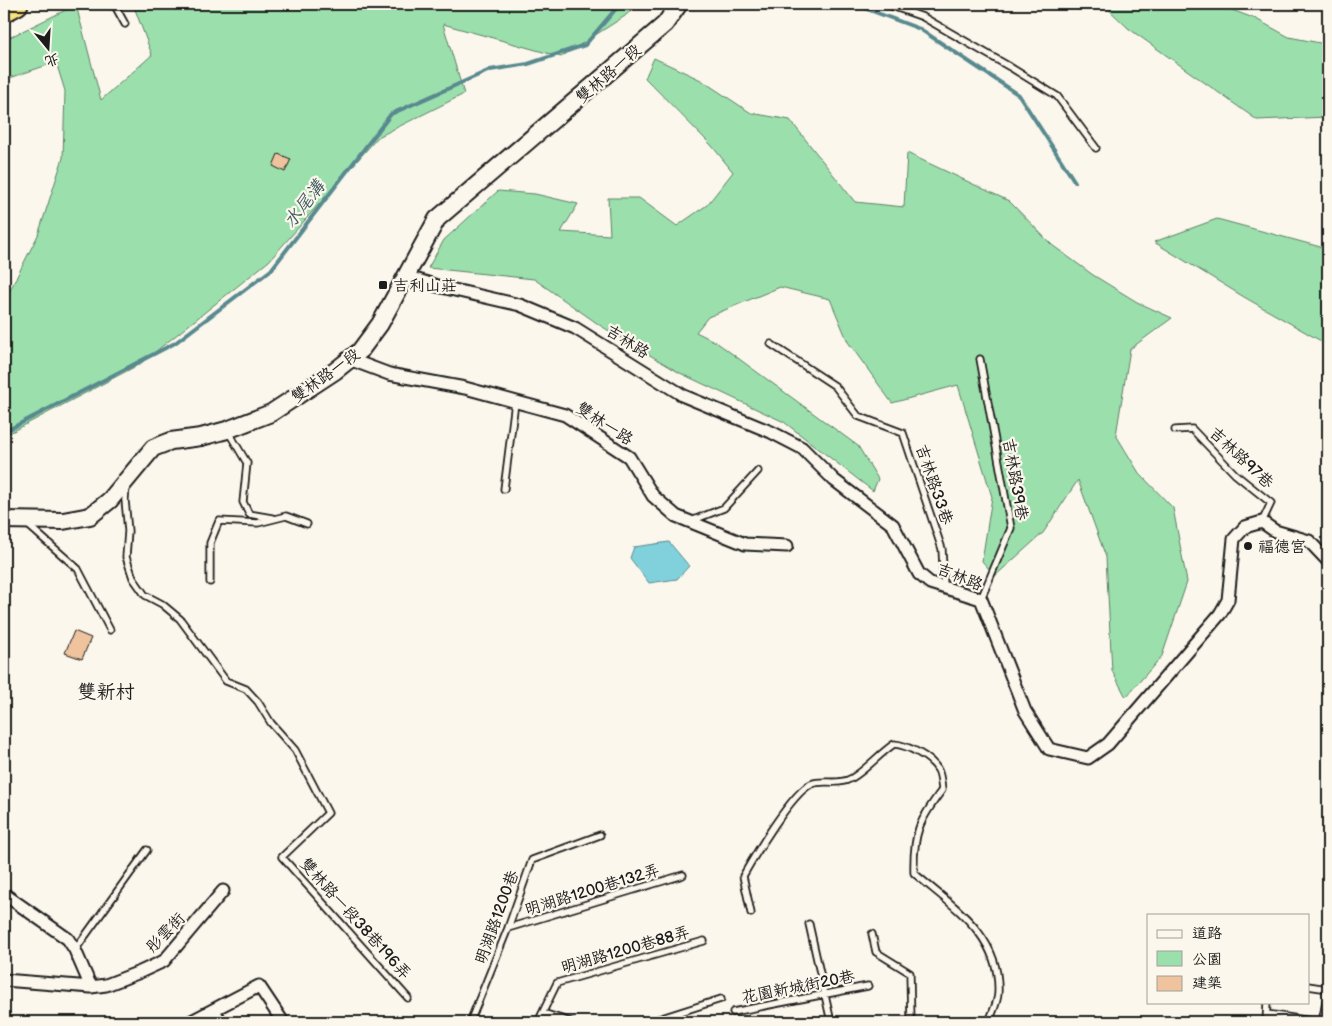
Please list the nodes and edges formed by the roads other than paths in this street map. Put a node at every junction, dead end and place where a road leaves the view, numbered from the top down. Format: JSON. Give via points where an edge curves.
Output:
{"nodes":[{"id":1,"x":17,"y":4,"type":"edge"},
{"id":2,"x":114,"y":4,"type":"edge"},
{"id":3,"x":679,"y":4,"type":"edge"},
{"id":4,"x":886,"y":4,"type":"edge"},
{"id":5,"x":4,"y":11,"type":"edge"},
{"id":6,"x":125,"y":24,"type":"dead end"},
{"id":7,"x":1096,"y":148,"type":"dead end"},
{"id":8,"x":405,"y":276,"type":"junction"},
{"id":9,"x":770,"y":344,"type":"dead end"},
{"id":10,"x":349,"y":359,"type":"junction"},
{"id":11,"x":980,"y":359,"type":"dead end"},
{"id":12,"x":516,"y":402,"type":"junction"},
{"id":13,"x":227,"y":430,"type":"junction"},
{"id":14,"x":1175,"y":430,"type":"dead end"},
{"id":15,"x":758,"y":471,"type":"dead end"},
{"id":16,"x":127,"y":478,"type":"junction"},
{"id":17,"x":504,"y":489,"type":"dead end"},
{"id":18,"x":274,"y":518,"type":"junction"},
{"id":19,"x":4,"y":520,"type":"edge"},
{"id":20,"x":23,"y":520,"type":"junction"},
{"id":21,"x":690,"y":522,"type":"junction"},
{"id":22,"x":1262,"y":522,"type":"junction"},
{"id":23,"x":307,"y":524,"type":"dead end"},
{"id":24,"x":786,"y":546,"type":"dead end"},
{"id":25,"x":1328,"y":561,"type":"edge"},
{"id":26,"x":210,"y":582,"type":"dead end"},
{"id":27,"x":944,"y":586,"type":"junction"},
{"id":28,"x":981,"y":599,"type":"junction"},
{"id":29,"x":110,"y":630,"type":"dead end"},
{"id":30,"x":600,"y":835,"type":"dead end"},
{"id":31,"x":147,"y":850,"type":"dead end"},
{"id":32,"x":683,"y":875,"type":"dead end"},
{"id":33,"x":223,"y":891,"type":"dead end"},
{"id":34,"x":4,"y":894,"type":"edge"},
{"id":35,"x":750,"y":913,"type":"dead end"},
{"id":36,"x":809,"y":924,"type":"dead end"},
{"id":37,"x":508,"y":928,"type":"junction"},
{"id":38,"x":872,"y":934,"type":"dead end"},
{"id":39,"x":704,"y":941,"type":"dead end"},
{"id":40,"x":75,"y":950,"type":"junction"},
{"id":41,"x":4,"y":980,"type":"edge"},
{"id":42,"x":868,"y":986,"type":"dead end"},
{"id":43,"x":1310,"y":986,"type":"edge"},
{"id":44,"x":90,"y":987,"type":"junction"},
{"id":45,"x":1328,"y":990,"type":"edge"},
{"id":46,"x":826,"y":994,"type":"junction"},
{"id":47,"x":408,"y":998,"type":"dead end"},
{"id":48,"x":721,"y":999,"type":"dead end"},
{"id":49,"x":1267,"y":1004,"type":"edge"},
{"id":50,"x":213,"y":1011,"type":"junction"},
{"id":51,"x":733,"y":1012,"type":"dead end"},
{"id":52,"x":543,"y":1013,"type":"junction"},
{"id":53,"x":1267,"y":1014,"type":"junction"},
{"id":54,"x":190,"y":1022,"type":"edge"},
{"id":55,"x":222,"y":1022,"type":"edge"},
{"id":56,"x":283,"y":1022,"type":"edge"},
{"id":57,"x":470,"y":1022,"type":"edge"},
{"id":58,"x":538,"y":1022,"type":"edge"},
{"id":59,"x":572,"y":1022,"type":"edge"},
{"id":60,"x":649,"y":1022,"type":"edge"},
{"id":61,"x":831,"y":1022,"type":"edge"},
{"id":62,"x":912,"y":1022,"type":"edge"},
{"id":63,"x":989,"y":1022,"type":"edge"},
{"id":64,"x":1266,"y":1022,"type":"edge"},
{"id":65,"x":1318,"y":1022,"type":"edge"},
{"id":66,"x":1322,"y":1022,"type":"edge"}],
"edges":[{"from":1,"to":5,"type":"highway"},
{"from":2,"to":6,"type":"lane"},
{"from":3,"to":8,"type":"street","name":"雙林路一段","via":[[664,24],[437,219]]},
{"from":4,"to":7,"type":"lane","via":[[923,17],[1056,96]]},
{"from":8,"to":10,"type":"street","name":"雙林路一段","via":[[380,324],[360,351]]},
{"from":8,"to":27,"type":"street","name":"吉林路","via":[[520,305],[575,328],[684,396],[802,448],[834,480],[893,526],[919,574]]},
{"from":9,"to":27,"type":"lane","name":"吉林路33巷","via":[[835,386],[858,416],[903,433],[942,549]]},
{"from":10,"to":12,"type":"street","name":"雙林一路","via":[[389,374],[465,388]]},
{"from":10,"to":13,"type":"street","name":"雙林路一段","via":[[272,413]]},
{"from":11,"to":28,"type":"lane","name":"吉林路39巷","via":[[1011,528]]},
{"from":12,"to":17,"type":"lane"},
{"from":12,"to":21,"type":"street","name":"雙林一路","via":[[565,415],[629,457],[653,496],[676,516]]},
{"from":13,"to":16,"type":"street","name":"雙林路一段","via":[[171,441],[153,448]]},
{"from":13,"to":18,"type":"lane","via":[[247,463],[242,502],[249,514]]},
{"from":14,"to":22,"type":"lane","name":"吉林路97巷","via":[[1192,429],[1235,474],[1271,503]]},
{"from":15,"to":21,"type":"lane","via":[[724,508]]},
{"from":16,"to":20,"type":"street","name":"雙林路一段","via":[[110,500],[90,516],[63,521]]},
{"from":16,"to":47,"type":"lane","name":"雙林路一段38巷196弄","via":[[126,557],[133,578],[145,595],[180,619],[226,681],[246,689],[258,702],[294,750],[328,813],[282,857]]},
{"from":18,"to":23,"type":"lane","via":[[286,516]]},
{"from":18,"to":26,"type":"lane","via":[[258,523],[219,521],[210,543]]},
{"from":19,"to":20,"type":"street","name":"雙林路一段"},
{"from":20,"to":29,"type":"lane","via":[[78,569]]},
{"from":21,"to":24,"type":"street","name":"雙林一路","via":[[745,544]]},
{"from":22,"to":25,"type":"street","via":[[1275,531],[1310,541]]},
{"from":22,"to":28,"type":"street","name":"吉林路","via":[[1245,527],[1234,538],[1228,600],[1220,614],[1108,744],[1088,758],[1049,749],[1025,711]]},
{"from":27,"to":28,"type":"street","name":"吉林路"},
{"from":30,"to":37,"type":"lane","name":"明湖路1200巷","via":[[532,860]]},
{"from":31,"to":40,"type":"lane"},
{"from":32,"to":37,"type":"lane","name":"明湖路1200巷132弄"},
{"from":33,"to":44,"type":"street","name":"彤雲街","via":[[164,961],[106,985]]},
{"from":34,"to":40,"type":"street","via":[[68,939]]},
{"from":35,"to":63,"type":"lane","via":[[743,876],[770,831],[804,790],[812,783],[836,784],[852,778],[894,744],[905,744],[938,770],[942,790],[922,817],[913,855],[914,872],[956,907],[984,939],[997,965],[998,995]]},
{"from":36,"to":46,"type":"lane"},
{"from":37,"to":57,"type":"lane","name":"明湖路1200巷"},
{"from":38,"to":62,"type":"lane","via":[[876,952],[910,972]]},
{"from":39,"to":52,"type":"lane","name":"明湖路1200巷88弄","via":[[557,982]]},
{"from":40,"to":44,"type":"street"},
{"from":41,"to":44,"type":"street","name":"彤雲街"},
{"from":42,"to":46,"type":"lane","name":"花園新城街20巷"},
{"from":43,"to":45,"type":"lane"},
{"from":45,"to":66,"type":"lane"},
{"from":46,"to":51,"type":"lane","name":"花園新城街20巷"},
{"from":46,"to":61,"type":"lane"},
{"from":48,"to":60,"type":"lane"},
{"from":49,"to":53,"type":"lane"},
{"from":50,"to":54,"type":"street"},
{"from":50,"to":55,"type":"street"},
{"from":50,"to":56,"type":"street","via":[[259,986]]},
{"from":52,"to":58,"type":"lane"},
{"from":52,"to":59,"type":"lane"},
{"from":53,"to":64,"type":"lane"},
{"from":53,"to":65,"type":"lane"}]}
